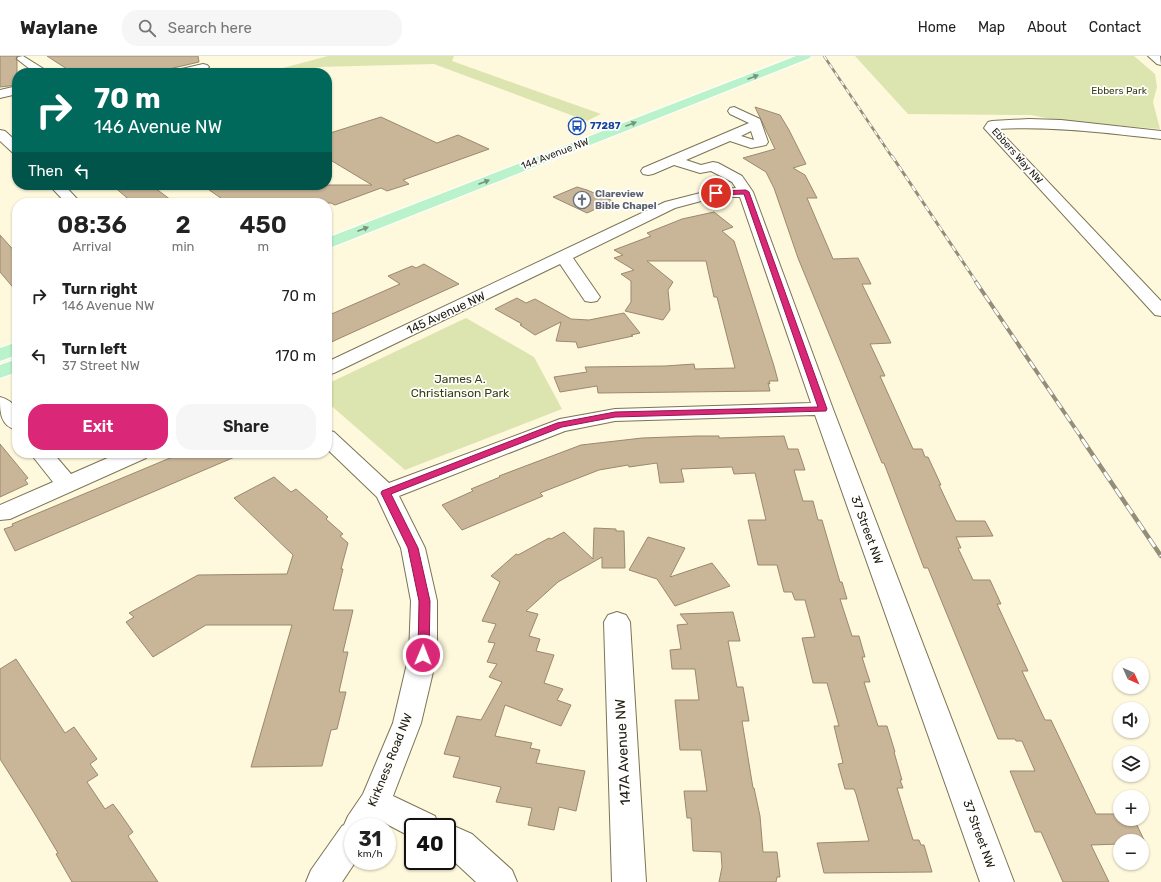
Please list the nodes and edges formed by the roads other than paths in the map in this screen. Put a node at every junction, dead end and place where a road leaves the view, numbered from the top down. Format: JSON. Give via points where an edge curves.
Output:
{"nodes":[{"id":1,"x":34,"y":56,"type":"edge"},
{"id":2,"x":779,"y":56,"type":"edge"},
{"id":3,"x":806,"y":56,"type":"edge"},
{"id":4,"x":1153,"y":56,"type":"edge"},
{"id":5,"x":190,"y":60,"type":"dead end"},
{"id":6,"x":1161,"y":62,"type":"edge"},
{"id":7,"x":36,"y":68,"type":"edge"},
{"id":8,"x":195,"y":68,"type":"edge"},
{"id":9,"x":12,"y":91,"type":"edge"},
{"id":10,"x":0,"y":94,"type":"edge"},
{"id":11,"x":734,"y":112,"type":"dead end"},
{"id":12,"x":0,"y":134,"type":"edge"},
{"id":13,"x":1161,"y":135,"type":"edge"},
{"id":14,"x":12,"y":145,"type":"edge"},
{"id":15,"x":702,"y":148,"type":"junction"},
{"id":16,"x":674,"y":160,"type":"junction"},
{"id":17,"x":713,"y":166,"type":"junction"},
{"id":18,"x":648,"y":170,"type":"dead end"},
{"id":19,"x":741,"y":185,"type":"junction"},
{"id":20,"x":61,"y":190,"type":"edge"},
{"id":21,"x":424,"y":192,"type":"dead end"},
{"id":22,"x":69,"y":198,"type":"edge"},
{"id":23,"x":332,"y":242,"type":"edge"},
{"id":24,"x":564,"y":256,"type":"junction"},
{"id":25,"x":591,"y":297,"type":"dead end"},
{"id":26,"x":1161,"y":311,"type":"edge"},
{"id":27,"x":12,"y":350,"type":"edge"},
{"id":28,"x":0,"y":355,"type":"edge"},
{"id":29,"x":12,"y":367,"type":"edge"},
{"id":30,"x":332,"y":367,"type":"edge"},
{"id":31,"x":0,"y":372,"type":"edge"},
{"id":32,"x":0,"y":403,"type":"edge"},
{"id":33,"x":823,"y":409,"type":"junction"},
{"id":34,"x":12,"y":418,"type":"edge"},
{"id":35,"x":332,"y":442,"type":"edge"},
{"id":36,"x":45,"y":458,"type":"edge"},
{"id":37,"x":127,"y":458,"type":"edge"},
{"id":38,"x":67,"y":484,"type":"junction"},
{"id":39,"x":386,"y":493,"type":"junction"},
{"id":40,"x":2,"y":513,"type":"dead end"},
{"id":41,"x":617,"y":622,"type":"dead end"},
{"id":42,"x":367,"y":815,"type":"edge"},
{"id":43,"x":404,"y":823,"type":"edge"},
{"id":44,"x":456,"y":842,"type":"edge"},
{"id":45,"x":344,"y":850,"type":"edge"},
{"id":46,"x":323,"y":882,"type":"edge"},
{"id":47,"x":500,"y":882,"type":"edge"},
{"id":48,"x":629,"y":882,"type":"edge"},
{"id":49,"x":997,"y":882,"type":"edge"}],
"edges":[{"from":1,"to":7,"type":"street","via":[[22,59]]},
{"from":2,"to":21,"type":"main road","name":"144 Avenue NW"},
{"from":23,"to":3,"type":"main road","name":"144 Avenue NW","one_way":true},
{"from":4,"to":6,"type":"street"},
{"from":5,"to":8,"type":"street","via":[[203,66]]},
{"from":9,"to":10,"type":"street"},
{"from":11,"to":15,"type":"street","via":[[753,119],[756,125]]},
{"from":12,"to":14,"type":"street"},
{"from":13,"to":26,"type":"street","name":"Ebbers Way NW","via":[[1061,124],[992,125],[990,128]]},
{"from":15,"to":16,"type":"street"},
{"from":15,"to":17,"type":"street","via":[[724,162]]},
{"from":16,"to":17,"type":"street","via":[[700,170]]},
{"from":16,"to":18,"type":"street"},
{"from":17,"to":19,"type":"street"},
{"from":19,"to":24,"type":"street","name":"145 Avenue NW","via":[[670,205]]},
{"from":19,"to":33,"type":"street","name":"37 Street NW"},
{"from":20,"to":22,"type":"street"},
{"from":24,"to":25,"type":"street"},
{"from":24,"to":30,"type":"street","name":"145 Avenue NW"},
{"from":27,"to":28,"type":"main road"},
{"from":29,"to":31,"type":"main road"},
{"from":32,"to":34,"type":"street"},
{"from":33,"to":39,"type":"street","via":[[615,415],[560,425]]},
{"from":33,"to":49,"type":"street","name":"37 Street NW"},
{"from":35,"to":39,"type":"street","name":"Kirkness Road NW"},
{"from":36,"to":38,"type":"street"},
{"from":37,"to":38,"type":"street"},
{"from":38,"to":40,"type":"street"},
{"from":39,"to":42,"type":"street","name":"Kirkness Road NW","via":[[413,548],[424,601],[423,655],[407,724]]},
{"from":41,"to":48,"type":"street","name":"147A Avenue NW"},
{"from":42,"to":43,"type":"street"},
{"from":44,"to":47,"type":"street"},
{"from":45,"to":46,"type":"street"}]}
